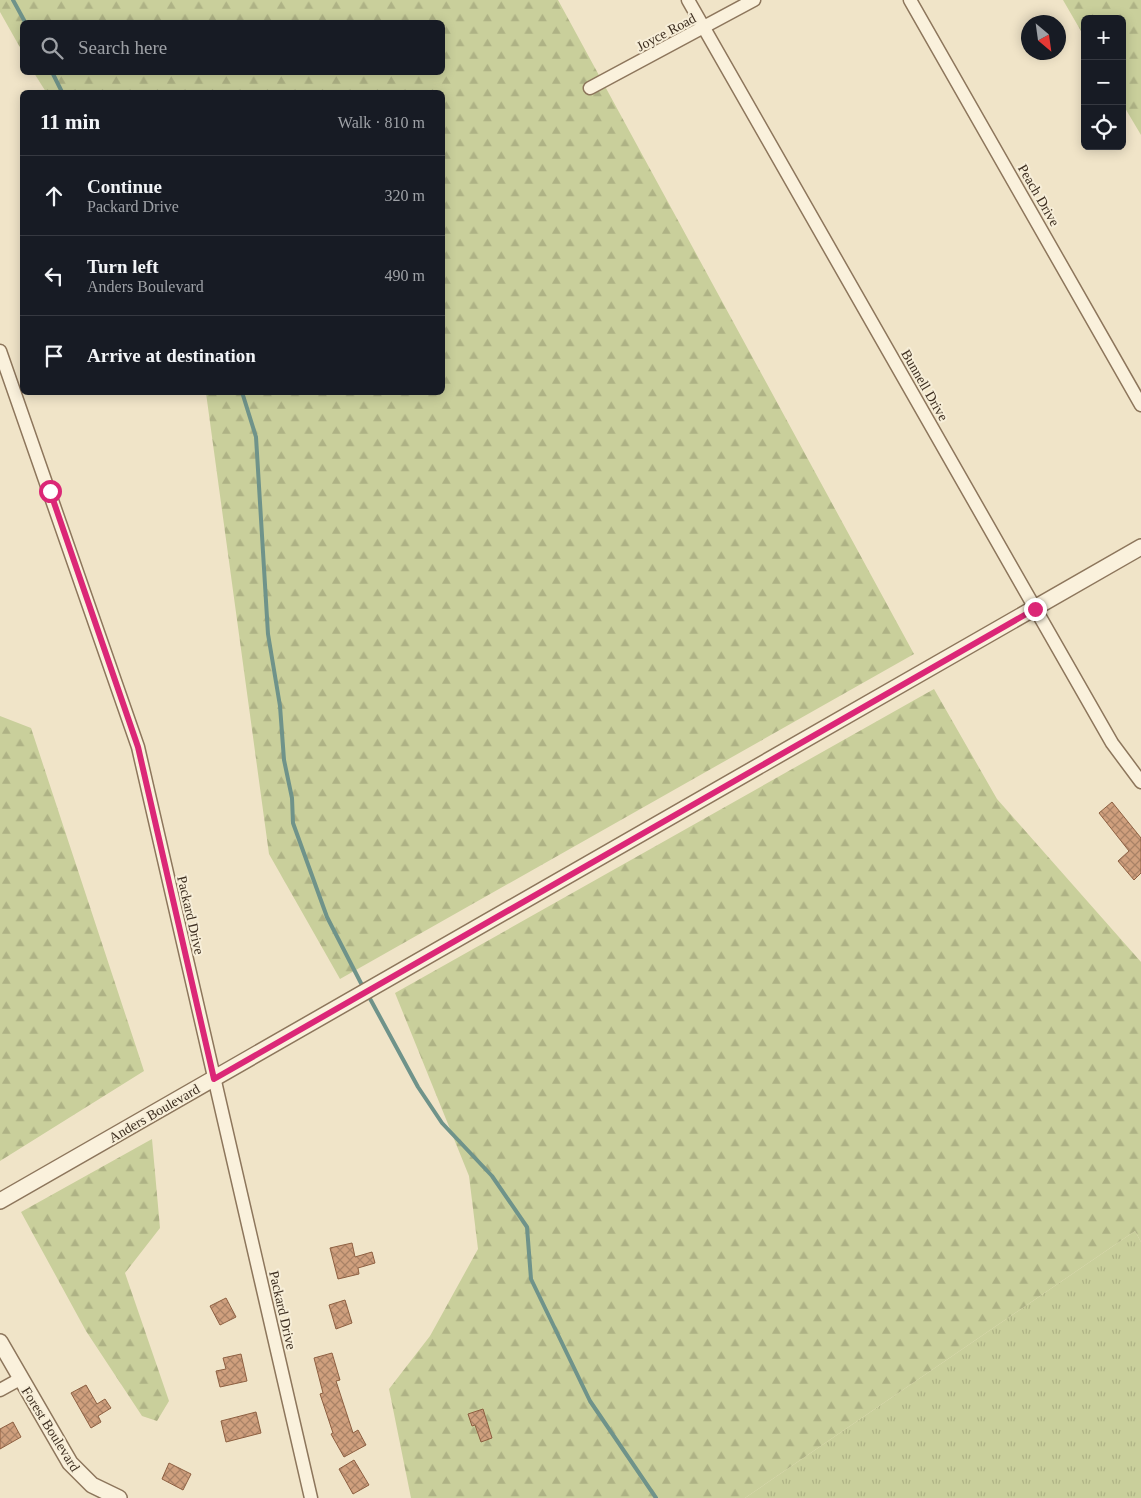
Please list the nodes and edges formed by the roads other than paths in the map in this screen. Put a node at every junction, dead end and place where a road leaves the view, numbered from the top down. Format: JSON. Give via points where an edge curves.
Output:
{"nodes":[{"id":1,"x":688,"y":0,"type":"edge"},
{"id":2,"x":754,"y":0,"type":"edge"},
{"id":3,"x":910,"y":0,"type":"edge"},
{"id":4,"x":705,"y":28,"type":"junction"},
{"id":5,"x":590,"y":88,"type":"dead end"},
{"id":6,"x":0,"y":351,"type":"edge"},
{"id":7,"x":1141,"y":404,"type":"edge"},
{"id":8,"x":1141,"y":547,"type":"edge"},
{"id":9,"x":1035,"y":609,"type":"junction"},
{"id":10,"x":1141,"y":782,"type":"edge"},
{"id":11,"x":214,"y":1079,"type":"junction"},
{"id":12,"x":0,"y":1201,"type":"edge"},
{"id":13,"x":0,"y":1342,"type":"edge"},
{"id":14,"x":20,"y":1379,"type":"junction"},
{"id":15,"x":0,"y":1390,"type":"edge"},
{"id":16,"x":119,"y":1498,"type":"edge"},
{"id":17,"x":311,"y":1498,"type":"edge"}],
"edges":[{"from":1,"to":4,"type":"street","name":"Bunnell Drive"},
{"from":2,"to":4,"type":"street","name":"Joyce Road"},
{"from":3,"to":7,"type":"street","name":"Peach Drive"},
{"from":4,"to":5,"type":"street","name":"Joyce Road"},
{"from":4,"to":9,"type":"street","name":"Bunnell Drive"},
{"from":6,"to":11,"type":"street","name":"Packard Drive","via":[[138,747]]},
{"from":8,"to":9,"type":"street","name":"Anders Boulevard"},
{"from":9,"to":10,"type":"street","name":"Bunnell Drive","via":[[1112,743]]},
{"from":9,"to":11,"type":"street","name":"Anders Boulevard"},
{"from":11,"to":12,"type":"street","name":"Anders Boulevard"},
{"from":11,"to":17,"type":"street","name":"Packard Drive"},
{"from":13,"to":14,"type":"street","name":"Forest Boulevard"},
{"from":14,"to":15,"type":"street"},
{"from":14,"to":16,"type":"street","name":"Forest Boulevard","via":[[79,1474],[92,1486]]}]}
